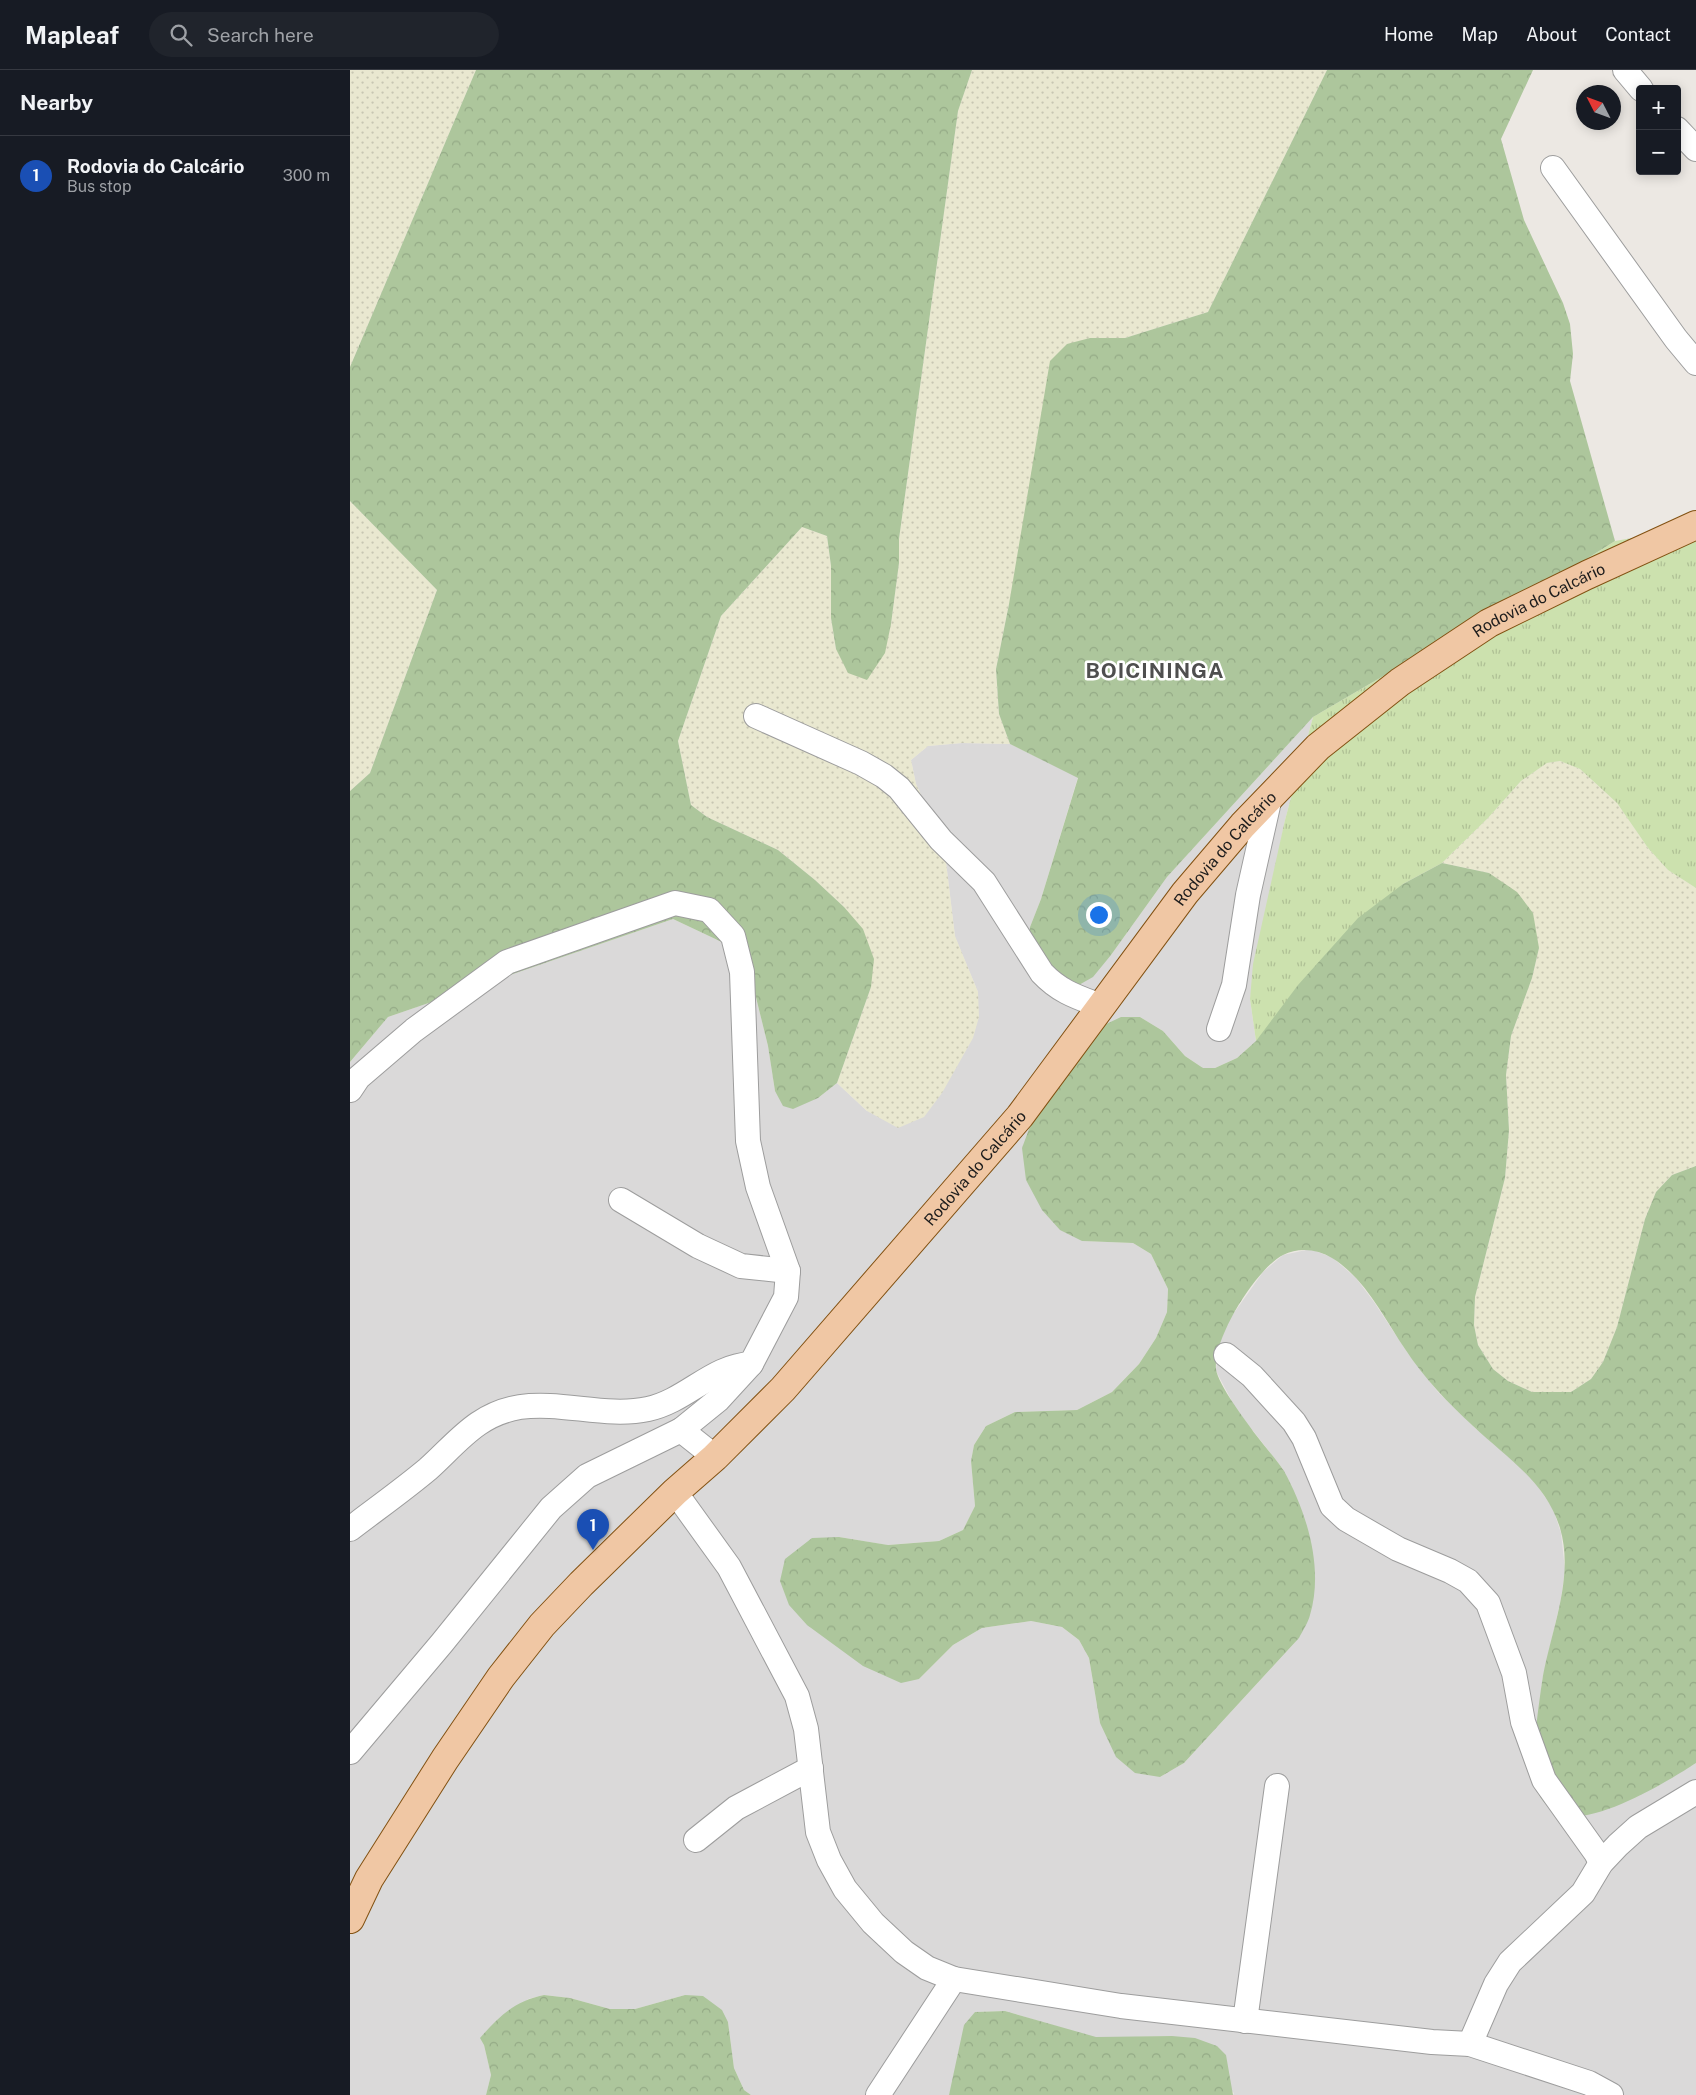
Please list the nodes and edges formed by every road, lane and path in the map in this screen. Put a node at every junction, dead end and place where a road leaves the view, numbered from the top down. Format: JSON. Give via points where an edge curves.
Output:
{"nodes":[{"id":1,"x":1625,"y":70,"type":"edge"},
{"id":2,"x":1638,"y":85,"type":"edge"},
{"id":3,"x":1678,"y":130,"type":"edge"},
{"id":4,"x":1696,"y":149,"type":"edge"},
{"id":5,"x":1553,"y":168,"type":"dead end"},
{"id":6,"x":1696,"y":363,"type":"edge"},
{"id":7,"x":1696,"y":525,"type":"edge"},
{"id":8,"x":756,"y":716,"type":"dead end"},
{"id":9,"x":1270,"y":797,"type":"junction"},
{"id":10,"x":1101,"y":1006,"type":"junction"},
{"id":11,"x":1220,"y":1029,"type":"dead end"},
{"id":12,"x":350,"y":1090,"type":"edge"},
{"id":13,"x":621,"y":1200,"type":"dead end"},
{"id":14,"x":788,"y":1271,"type":"junction"},
{"id":15,"x":1226,"y":1354,"type":"dead end"},
{"id":16,"x":751,"y":1364,"type":"junction"},
{"id":17,"x":681,"y":1430,"type":"junction"},
{"id":18,"x":715,"y":1457,"type":"junction"},
{"id":19,"x":675,"y":1492,"type":"junction"},
{"id":20,"x":350,"y":1529,"type":"edge"},
{"id":21,"x":350,"y":1752,"type":"edge"},
{"id":22,"x":811,"y":1768,"type":"junction"},
{"id":23,"x":1277,"y":1786,"type":"dead end"},
{"id":24,"x":1696,"y":1792,"type":"edge"},
{"id":25,"x":696,"y":1840,"type":"dead end"},
{"id":26,"x":1601,"y":1863,"type":"junction"},
{"id":27,"x":350,"y":1919,"type":"edge"},
{"id":28,"x":954,"y":1979,"type":"junction"},
{"id":29,"x":1245,"y":2021,"type":"junction"},
{"id":30,"x":1470,"y":2044,"type":"junction"},
{"id":31,"x":878,"y":2095,"type":"edge"},
{"id":32,"x":1611,"y":2095,"type":"edge"}],
"edges":[{"from":1,"to":2,"type":"street"},
{"from":3,"to":4,"type":"street"},
{"from":5,"to":6,"type":"street"},
{"from":7,"to":9,"type":"main road","name":"Rodovia do Calcário","via":[[1490,624],[1400,682],[1325,741]]},
{"from":8,"to":10,"type":"street","via":[[861,763],[899,788],[941,840],[984,882],[1042,973],[1068,994]]},
{"from":9,"to":10,"type":"main road","name":"Rodovia do Calcário","via":[[1186,893]]},
{"from":9,"to":11,"type":"street","via":[[1248,895],[1234,985]]},
{"from":10,"to":18,"type":"main road","name":"Rodovia do Calcário","via":[[1014,1124],[783,1389]]},
{"from":12,"to":14,"type":"street","via":[[358,1078],[414,1030],[507,962],[675,904],[709,910],[733,936],[742,972],[748,1141],[758,1187]]},
{"from":13,"to":14,"type":"street","via":[[698,1246],[741,1266]]},
{"from":14,"to":16,"type":"street","via":[[786,1297]]},
{"from":15,"to":26,"type":"street","via":[[1252,1376],[1294,1422],[1304,1438],[1332,1506],[1346,1519],[1398,1549],[1468,1581],[1488,1603],[1514,1673],[1523,1722],[1544,1780]]},
{"from":16,"to":17,"type":"street","via":[[718,1400]]},
{"from":16,"to":20,"type":"street","via":[[725,1369],[676,1398],[650,1409],[623,1412],[522,1407],[497,1412],[473,1425],[427,1469]]},
{"from":17,"to":18,"type":"street"},
{"from":17,"to":21,"type":"street","via":[[587,1476],[551,1508]]},
{"from":18,"to":19,"type":"main road","name":"Rodovia do Calcário"},
{"from":19,"to":22,"type":"street","via":[[729,1567],[797,1696],[806,1729]]},
{"from":19,"to":27,"type":"main road","name":"Rodovia do Calcário","via":[[548,1618],[501,1677],[369,1879]]},
{"from":22,"to":25,"type":"street","via":[[736,1808]]},
{"from":22,"to":28,"type":"street","via":[[818,1832],[829,1860],[846,1888],[873,1923],[904,1952],[926,1968]]},
{"from":23,"to":29,"type":"street"},
{"from":24,"to":26,"type":"street","via":[[1638,1827]]},
{"from":26,"to":30,"type":"street","via":[[1583,1892],[1510,1962],[1496,1984]]},
{"from":28,"to":29,"type":"street","via":[[1121,2006]]},
{"from":28,"to":31,"type":"street"},
{"from":29,"to":30,"type":"street"},
{"from":30,"to":32,"type":"street","via":[[1589,2083]]}]}
